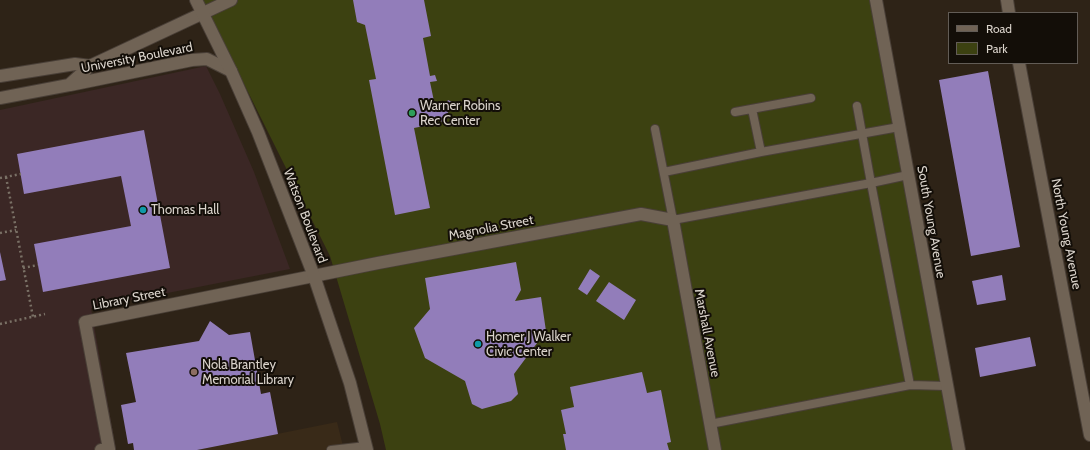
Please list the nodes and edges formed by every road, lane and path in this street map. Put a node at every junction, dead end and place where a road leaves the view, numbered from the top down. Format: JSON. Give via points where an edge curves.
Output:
{"nodes":[{"id":1,"x":196,"y":0,"type":"edge"},
{"id":2,"x":231,"y":0,"type":"edge"},
{"id":3,"x":876,"y":0,"type":"edge"},
{"id":4,"x":1007,"y":0,"type":"edge"},
{"id":5,"x":1009,"y":12,"type":"edge"},
{"id":6,"x":203,"y":14,"type":"junction"},
{"id":7,"x":1019,"y":64,"type":"edge"},
{"id":8,"x":90,"y":66,"type":"junction"},
{"id":9,"x":231,"y":71,"type":"junction"},
{"id":10,"x":0,"y":76,"type":"edge"},
{"id":11,"x":69,"y":85,"type":"junction"},
{"id":12,"x":0,"y":98,"type":"edge"},
{"id":13,"x":811,"y":98,"type":"dead end"},
{"id":14,"x":857,"y":106,"type":"dead end"},
{"id":15,"x":752,"y":109,"type":"junction"},
{"id":16,"x":735,"y":112,"type":"dead end"},
{"id":17,"x":899,"y":127,"type":"junction"},
{"id":18,"x":655,"y":129,"type":"dead end"},
{"id":19,"x":862,"y":133,"type":"junction"},
{"id":20,"x":761,"y":152,"type":"junction"},
{"id":21,"x":664,"y":172,"type":"junction"},
{"id":22,"x":21,"y":174,"type":"dead end"},
{"id":23,"x":908,"y":175,"type":"junction"},
{"id":24,"x":6,"y":177,"type":"junction"},
{"id":25,"x":0,"y":178,"type":"edge"},
{"id":26,"x":871,"y":183,"type":"junction"},
{"id":27,"x":673,"y":220,"type":"junction"},
{"id":28,"x":16,"y":230,"type":"junction"},
{"id":29,"x":0,"y":233,"type":"edge"},
{"id":30,"x":38,"y":265,"type":"dead end"},
{"id":31,"x":23,"y":268,"type":"junction"},
{"id":32,"x":314,"y":276,"type":"junction"},
{"id":33,"x":45,"y":314,"type":"dead end"},
{"id":34,"x":33,"y":317,"type":"junction"},
{"id":35,"x":0,"y":324,"type":"edge"},
{"id":36,"x":910,"y":385,"type":"junction"},
{"id":37,"x":947,"y":386,"type":"junction"},
{"id":38,"x":710,"y":424,"type":"junction"},
{"id":39,"x":1090,"y":435,"type":"edge"},
{"id":40,"x":366,"y":448,"type":"edge"},
{"id":41,"x":101,"y":450,"type":"edge"},
{"id":42,"x":332,"y":450,"type":"edge"},
{"id":43,"x":715,"y":450,"type":"edge"},
{"id":44,"x":959,"y":450,"type":"edge"}],
"edges":[{"from":1,"to":6,"type":"street","name":"Watson Boulevard"},
{"from":2,"to":6,"type":"street","name":"University Boulevard"},
{"from":3,"to":17,"type":"street","name":"South Young Avenue"},
{"from":4,"to":5,"type":"street"},
{"from":6,"to":8,"type":"street","name":"University Boulevard"},
{"from":6,"to":9,"type":"street","name":"Watson Boulevard"},
{"from":7,"to":39,"type":"street","name":"North Young Avenue"},
{"from":8,"to":10,"type":"street","name":"University Boulevard","via":[[75,64]]},
{"from":8,"to":11,"type":"street","name":"University Boulevard"},
{"from":9,"to":11,"type":"street","name":"University Boulevard","via":[[207,59],[192,60]]},
{"from":9,"to":32,"type":"street","name":"Watson Boulevard","via":[[258,132]]},
{"from":11,"to":12,"type":"street","name":"University Boulevard"},
{"from":13,"to":15,"type":"lane"},
{"from":14,"to":19,"type":"lane"},
{"from":15,"to":16,"type":"lane"},
{"from":15,"to":20,"type":"lane"},
{"from":17,"to":19,"type":"lane"},
{"from":17,"to":23,"type":"street","name":"South Young Avenue"},
{"from":18,"to":21,"type":"lane"},
{"from":19,"to":20,"type":"lane"},
{"from":19,"to":26,"type":"lane"},
{"from":20,"to":21,"type":"lane"},
{"from":21,"to":27,"type":"lane"},
{"from":22,"to":24,"type":"path"},
{"from":23,"to":26,"type":"lane"},
{"from":23,"to":37,"type":"street","name":"South Young Avenue"},
{"from":24,"to":25,"type":"path"},
{"from":24,"to":28,"type":"path"},
{"from":26,"to":27,"type":"lane"},
{"from":26,"to":36,"type":"lane"},
{"from":27,"to":32,"type":"street","name":"Magnolia Street","via":[[641,214]]},
{"from":27,"to":38,"type":"street","name":"Marshall Avenue"},
{"from":28,"to":29,"type":"path"},
{"from":28,"to":31,"type":"path"},
{"from":30,"to":31,"type":"path"},
{"from":31,"to":34,"type":"path"},
{"from":32,"to":40,"type":"street","name":"Watson Boulevard","via":[[350,383]]},
{"from":32,"to":41,"type":"street","name":"Library Street","via":[[85,322],[109,449]]},
{"from":33,"to":34,"type":"path"},
{"from":34,"to":35,"type":"path"},
{"from":36,"to":37,"type":"lane"},
{"from":36,"to":38,"type":"lane"},
{"from":37,"to":44,"type":"street","name":"South Young Avenue"},
{"from":38,"to":43,"type":"street","name":"Marshall Avenue"},
{"from":40,"to":42,"type":"lane"}]}
